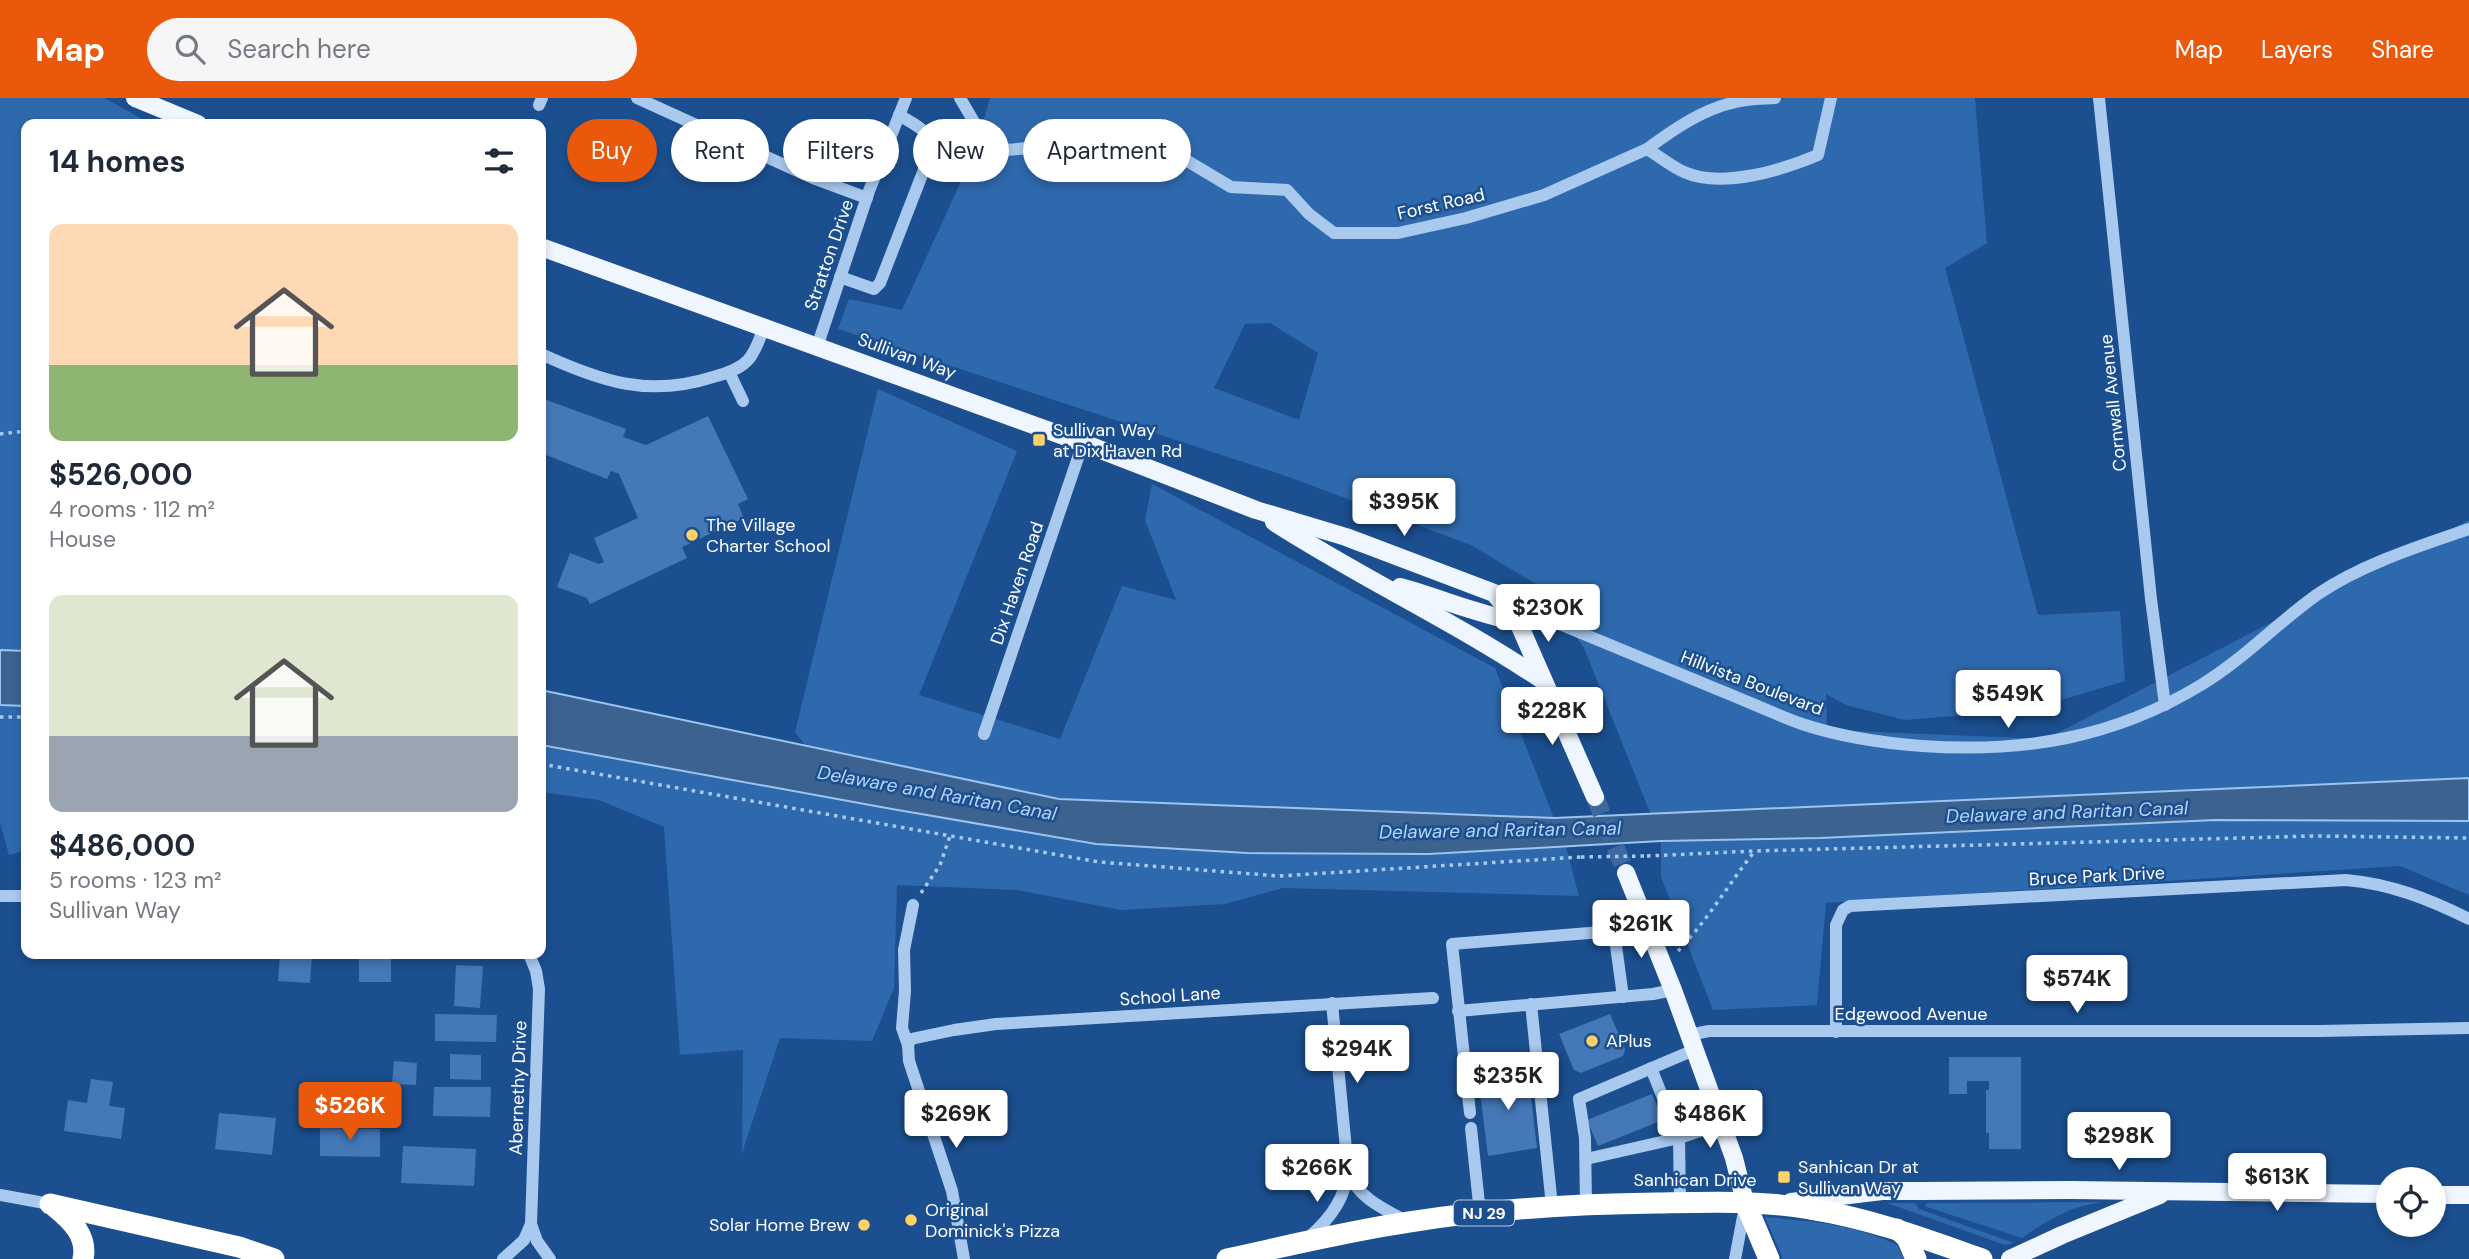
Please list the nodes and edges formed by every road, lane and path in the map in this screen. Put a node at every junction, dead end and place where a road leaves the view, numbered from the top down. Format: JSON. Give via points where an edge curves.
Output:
{"nodes":[{"id":1,"x":135,"y":98,"type":"edge"},
{"id":2,"x":637,"y":98,"type":"edge"},
{"id":3,"x":906,"y":98,"type":"edge"},
{"id":4,"x":960,"y":98,"type":"edge"},
{"id":5,"x":1775,"y":98,"type":"edge"},
{"id":6,"x":1831,"y":98,"type":"edge"},
{"id":7,"x":2099,"y":98,"type":"edge"},
{"id":8,"x":899,"y":115,"type":"junction"},
{"id":9,"x":186,"y":119,"type":"edge"},
{"id":10,"x":1647,"y":149,"type":"junction"},
{"id":11,"x":867,"y":198,"type":"junction"},
{"id":12,"x":546,"y":249,"type":"edge"},
{"id":13,"x":840,"y":277,"type":"junction"},
{"id":14,"x":764,"y":328,"type":"junction"},
{"id":15,"x":817,"y":347,"type":"junction"},
{"id":16,"x":546,"y":356,"type":"edge"},
{"id":17,"x":729,"y":372,"type":"junction"},
{"id":18,"x":743,"y":401,"type":"dead end"},
{"id":19,"x":21,"y":432,"type":"edge"},
{"id":20,"x":0,"y":434,"type":"edge"},
{"id":21,"x":1083,"y":443,"type":"junction"},
{"id":22,"x":1256,"y":510,"type":"junction"},
{"id":23,"x":2469,"y":529,"type":"edge"},
{"id":24,"x":1371,"y":580,"type":"junction"},
{"id":25,"x":1518,"y":622,"type":"junction"},
{"id":26,"x":1543,"y":681,"type":"junction"},
{"id":27,"x":2165,"y":705,"type":"junction"},
{"id":28,"x":0,"y":717,"type":"edge"},
{"id":29,"x":21,"y":717,"type":"edge"},
{"id":30,"x":984,"y":734,"type":"dead end"},
{"id":31,"x":546,"y":765,"type":"edge"},
{"id":32,"x":1595,"y":797,"type":"tunnel mouth"},
{"id":33,"x":950,"y":836,"type":"junction"},
{"id":34,"x":2469,"y":838,"type":"edge"},
{"id":35,"x":1754,"y":851,"type":"junction"},
{"id":36,"x":1626,"y":873,"type":"tunnel mouth"},
{"id":37,"x":0,"y":896,"type":"edge"},
{"id":38,"x":21,"y":896,"type":"edge"},
{"id":39,"x":913,"y":905,"type":"joint"},
{"id":40,"x":1644,"y":916,"type":"junction"},
{"id":41,"x":2469,"y":919,"type":"edge"},
{"id":42,"x":1614,"y":931,"type":"junction"},
{"id":43,"x":1677,"y":953,"type":"dead end"},
{"id":44,"x":531,"y":959,"type":"edge"},
{"id":45,"x":1673,"y":990,"type":"junction"},
{"id":46,"x":1623,"y":997,"type":"junction"},
{"id":47,"x":1433,"y":998,"type":"dead end"},
{"id":48,"x":1332,"y":1003,"type":"junction"},
{"id":49,"x":1531,"y":1004,"type":"junction"},
{"id":50,"x":1458,"y":1011,"type":"junction"},
{"id":51,"x":2469,"y":1028,"type":"edge"},
{"id":52,"x":1836,"y":1032,"type":"junction"},
{"id":53,"x":909,"y":1042,"type":"junction"},
{"id":54,"x":1692,"y":1042,"type":"junction"},
{"id":55,"x":1651,"y":1068,"type":"junction"},
{"id":56,"x":1469,"y":1113,"type":"dead end"},
{"id":57,"x":1721,"y":1124,"type":"junction"},
{"id":58,"x":1471,"y":1128,"type":"dead end"},
{"id":59,"x":1679,"y":1138,"type":"junction"},
{"id":60,"x":1586,"y":1159,"type":"junction"},
{"id":61,"x":1348,"y":1170,"type":"junction"},
{"id":62,"x":2166,"y":1193,"type":"junction"},
{"id":63,"x":2376,"y":1194,"type":"edge"},
{"id":64,"x":0,"y":1195,"type":"edge"},
{"id":65,"x":2446,"y":1195,"type":"edge"},
{"id":66,"x":2469,"y":1195,"type":"edge"},
{"id":67,"x":1680,"y":1202,"type":"junction"},
{"id":68,"x":1745,"y":1202,"type":"junction"},
{"id":69,"x":50,"y":1204,"type":"junction"},
{"id":70,"x":1586,"y":1204,"type":"junction"},
{"id":71,"x":1773,"y":1204,"type":"junction"},
{"id":72,"x":1552,"y":1206,"type":"junction"},
{"id":73,"x":1480,"y":1213,"type":"junction"},
{"id":74,"x":1408,"y":1222,"type":"junction"},
{"id":75,"x":531,"y":1224,"type":"junction"},
{"id":76,"x":1898,"y":1229,"type":"junction"},
{"id":77,"x":1295,"y":1251,"type":"edge"},
{"id":78,"x":83,"y":1259,"type":"edge"},
{"id":79,"x":274,"y":1259,"type":"edge"},
{"id":80,"x":503,"y":1259,"type":"edge"},
{"id":81,"x":550,"y":1259,"type":"edge"},
{"id":82,"x":964,"y":1259,"type":"edge"},
{"id":83,"x":1227,"y":1259,"type":"edge"},
{"id":84,"x":1735,"y":1259,"type":"edge"},
{"id":85,"x":1769,"y":1259,"type":"edge"},
{"id":86,"x":1916,"y":1259,"type":"edge"},
{"id":87,"x":1982,"y":1259,"type":"edge"},
{"id":88,"x":2010,"y":1259,"type":"edge"}],
"edges":[{"from":1,"to":9,"type":"main road"},
{"from":2,"to":11,"type":"street"},
{"from":3,"to":8,"type":"street","name":"Stratton Drive"},
{"from":4,"to":10,"type":"street","name":"Forst Road","via":[[977,127],[1007,150],[1048,146],[1081,150],[1139,140],[1179,156],[1231,187],[1287,190],[1334,233],[1398,233],[1466,218],[1544,195]]},
{"from":5,"to":10,"type":"street","name":"Forst Road","via":[[1710,110]]},
{"from":6,"to":10,"type":"street","via":[[1818,155],[1792,166],[1716,179],[1685,173]]},
{"from":7,"to":27,"type":"street","name":"Cornwall Avenue"},
{"from":8,"to":11,"type":"street","name":"Stratton Drive"},
{"from":8,"to":13,"type":"street","via":[[925,132],[932,149],[880,283],[867,288]]},
{"from":11,"to":13,"type":"street","name":"Stratton Drive"},
{"from":12,"to":14,"type":"main road","name":"Sullivan Way"},
{"from":13,"to":15,"type":"street","name":"Stratton Drive"},
{"from":14,"to":15,"type":"main road","name":"Sullivan Way"},
{"from":14,"to":17,"type":"street","via":[[748,361]]},
{"from":15,"to":21,"type":"main road","name":"Sullivan Way"},
{"from":16,"to":17,"type":"street","via":[[585,374],[666,388]]},
{"from":17,"to":18,"type":"street"},
{"from":19,"to":20,"type":"path"},
{"from":21,"to":22,"type":"main road","name":"Sullivan Way"},
{"from":21,"to":30,"type":"street","name":"Dix Haven Road"},
{"from":22,"to":24,"type":"main road","name":"Sullivan Way"},
{"from":22,"to":25,"type":"main road","name":"Sullivan Way","via":[[1346,537],[1494,593]]},
{"from":23,"to":27,"type":"street","name":"Hillvista Boulevard","via":[[2381,562],[2321,592],[2203,684]]},
{"from":24,"to":25,"type":"main road"},
{"from":24,"to":26,"type":"main road","name":"Sullivan Way","via":[[1472,634]]},
{"from":25,"to":26,"type":"main road","name":"Sullivan Way"},
{"from":25,"to":27,"type":"street","name":"Hillvista Boulevard","via":[[1557,623],[1803,724],[1898,745],[1959,749],[2031,746],[2101,730]]},
{"from":26,"to":32,"type":"main road","name":"Sullivan Way"},
{"from":28,"to":29,"type":"path"},
{"from":31,"to":33,"type":"path"},
{"from":33,"to":35,"type":"path","bridge":true,"via":[[1099,862],[1279,876]]},
{"from":33,"to":39,"type":"path","via":[[940,865]]},
{"from":34,"to":35,"type":"path","via":[[2315,836]]},
{"from":35,"to":43,"type":"path","via":[[1703,925]]},
{"from":36,"to":40,"type":"main road"},
{"from":37,"to":38,"type":"street"},
{"from":39,"to":53,"type":"street","via":[[904,950],[902,1028]]},
{"from":40,"to":42,"type":"street"},
{"from":40,"to":45,"type":"main road"},
{"from":41,"to":52,"type":"street","name":"Bruce Park Drive","via":[[2393,887],[2346,880],[1850,906],[1836,925]]},
{"from":42,"to":46,"type":"street"},
{"from":42,"to":50,"type":"street","via":[[1451,944]]},
{"from":44,"to":75,"type":"street","name":"Abernethy Drive","via":[[538,989]]},
{"from":45,"to":46,"type":"street"},
{"from":45,"to":54,"type":"main road"},
{"from":46,"to":49,"type":"street"},
{"from":47,"to":48,"type":"street","name":"School Lane"},
{"from":48,"to":53,"type":"street","name":"School Lane","via":[[996,1024]]},
{"from":48,"to":61,"type":"street"},
{"from":49,"to":50,"type":"street"},
{"from":49,"to":72,"type":"street"},
{"from":50,"to":56,"type":"street"},
{"from":51,"to":52,"type":"street","name":"Edgewood Avenue"},
{"from":52,"to":54,"type":"street","name":"Edgewood Avenue","via":[[1709,1031]]},
{"from":53,"to":82,"type":"street","via":[[909,1061],[952,1191]]},
{"from":54,"to":55,"type":"street","name":"Edgewood Avenue"},
{"from":54,"to":57,"type":"main road"},
{"from":55,"to":59,"type":"street"},
{"from":55,"to":60,"type":"street","name":"Edgewood Avenue","via":[[1579,1099]]},
{"from":57,"to":59,"type":"street"},
{"from":57,"to":68,"type":"main road"},
{"from":58,"to":73,"type":"street"},
{"from":59,"to":60,"type":"street"},
{"from":59,"to":67,"type":"street"},
{"from":60,"to":70,"type":"street"},
{"from":61,"to":74,"type":"street","via":[[1353,1185],[1366,1197]]},
{"from":61,"to":77,"type":"street","via":[[1346,1186],[1327,1219]]},
{"from":62,"to":63,"type":"main road","name":"Sanhican Drive"},
{"from":62,"to":71,"type":"main road","name":"Sanhican Drive","via":[[1882,1191]]},
{"from":62,"to":88,"type":"main road","name":"Sanhican Drive"},
{"from":64,"to":69,"type":"street"},
{"from":65,"to":66,"type":"main road"},
{"from":67,"to":68,"type":"highway","name":"Sanhican Drive","number":"NJ 29"},
{"from":67,"to":70,"type":"highway","name":"Sanhican Drive","number":"NJ 29"},
{"from":68,"to":71,"type":"highway","name":"Sanhican Drive","number":"NJ 29"},
{"from":68,"to":84,"type":"street"},
{"from":68,"to":85,"type":"highway"},
{"from":69,"to":78,"type":"highway","via":[[72,1221],[84,1247]]},
{"from":69,"to":79,"type":"highway"},
{"from":70,"to":72,"type":"highway","name":"Sanhican Drive","number":"NJ 29"},
{"from":71,"to":76,"type":"highway","number":"NJ 29"},
{"from":72,"to":73,"type":"highway","name":"Sanhican Drive","number":"NJ 29"},
{"from":73,"to":74,"type":"highway","name":"Sanhican Drive","number":"NJ 29"},
{"from":74,"to":77,"type":"highway","name":"Sanhican Drive","number":"NJ 29"},
{"from":75,"to":80,"type":"street","via":[[524,1240]]},
{"from":75,"to":81,"type":"street","name":"Abernethy Drive"},
{"from":76,"to":86,"type":"highway"},
{"from":76,"to":87,"type":"highway","number":"NJ 29"},
{"from":77,"to":83,"type":"highway","name":"Sanhican Drive","number":"NJ 29","via":[[1266,1250]]}]}
